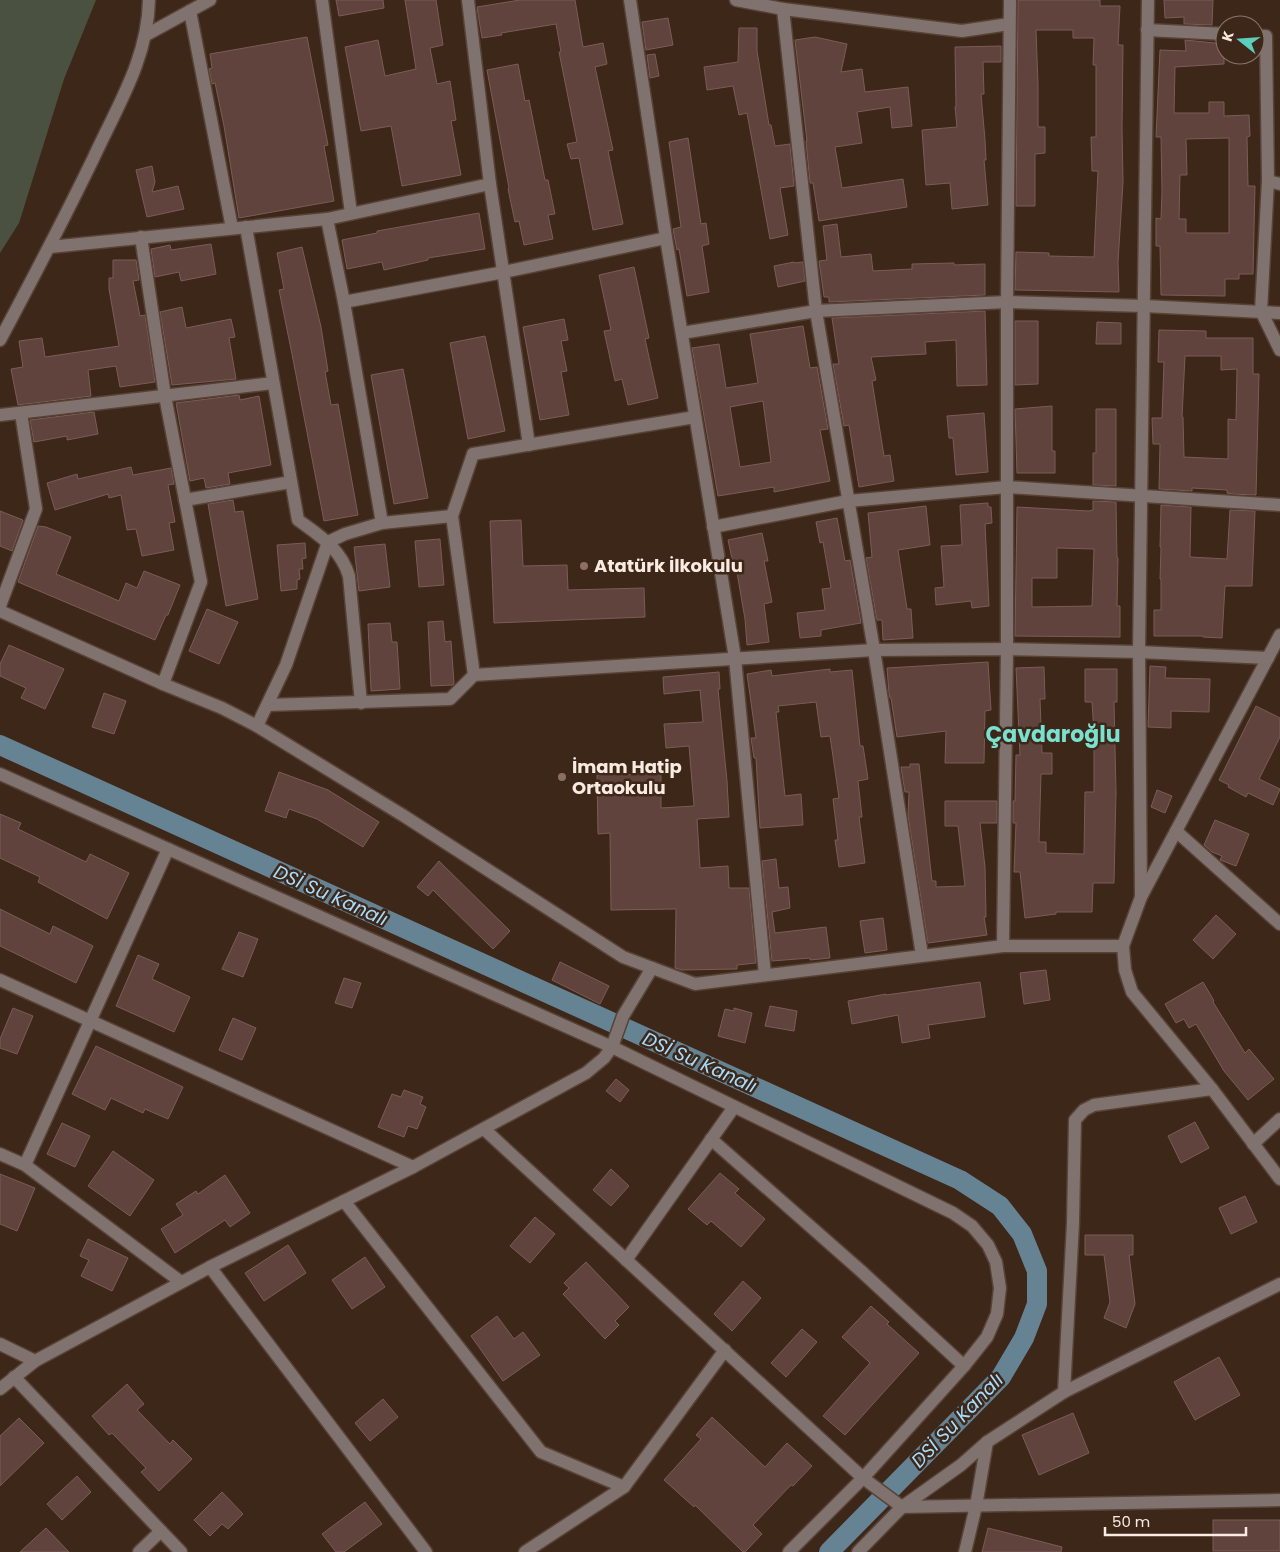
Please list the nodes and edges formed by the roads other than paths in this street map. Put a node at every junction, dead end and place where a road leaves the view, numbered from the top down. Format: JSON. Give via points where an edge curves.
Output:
{"nodes":[{"id":1,"x":148,"y":0,"type":"edge"},
{"id":2,"x":210,"y":0,"type":"edge"},
{"id":3,"x":322,"y":0,"type":"edge"},
{"id":4,"x":468,"y":0,"type":"edge"},
{"id":5,"x":630,"y":0,"type":"edge"},
{"id":6,"x":736,"y":0,"type":"edge"},
{"id":7,"x":1010,"y":0,"type":"edge"},
{"id":8,"x":1148,"y":0,"type":"edge"},
{"id":9,"x":783,"y":9,"type":"junction"},
{"id":10,"x":190,"y":11,"type":"junction"},
{"id":11,"x":1009,"y":24,"type":"junction"},
{"id":12,"x":1147,"y":30,"type":"junction"},
{"id":13,"x":1215,"y":33,"type":"edge"},
{"id":14,"x":146,"y":35,"type":"junction"},
{"id":15,"x":1265,"y":36,"type":"edge"},
{"id":16,"x":1274,"y":182,"type":"edge"},
{"id":17,"x":490,"y":184,"type":"junction"},
{"id":18,"x":351,"y":213,"type":"junction"},
{"id":19,"x":327,"y":218,"type":"junction"},
{"id":20,"x":246,"y":227,"type":"junction"},
{"id":21,"x":232,"y":228,"type":"junction"},
{"id":22,"x":141,"y":237,"type":"junction"},
{"id":23,"x":666,"y":238,"type":"junction"},
{"id":24,"x":50,"y":246,"type":"junction"},
{"id":25,"x":504,"y":272,"type":"junction"},
{"id":26,"x":344,"y":302,"type":"junction"},
{"id":27,"x":1007,"y":302,"type":"junction"},
{"id":28,"x":1144,"y":306,"type":"junction"},
{"id":29,"x":816,"y":311,"type":"junction"},
{"id":30,"x":1261,"y":311,"type":"junction"},
{"id":31,"x":1280,"y":313,"type":"edge"},
{"id":32,"x":682,"y":333,"type":"junction"},
{"id":33,"x":0,"y":340,"type":"edge"},
{"id":34,"x":1280,"y":350,"type":"edge"},
{"id":35,"x":274,"y":383,"type":"junction"},
{"id":36,"x":165,"y":396,"type":"junction"},
{"id":37,"x":21,"y":413,"type":"junction"},
{"id":38,"x":0,"y":415,"type":"edge"},
{"id":39,"x":696,"y":417,"type":"junction"},
{"id":40,"x":529,"y":445,"type":"junction"},
{"id":41,"x":291,"y":482,"type":"junction"},
{"id":42,"x":1007,"y":487,"type":"junction"},
{"id":43,"x":1141,"y":496,"type":"junction"},
{"id":44,"x":185,"y":500,"type":"junction"},
{"id":45,"x":848,"y":500,"type":"junction"},
{"id":46,"x":1280,"y":505,"type":"edge"},
{"id":47,"x":452,"y":516,"type":"junction"},
{"id":48,"x":382,"y":523,"type":"junction"},
{"id":49,"x":714,"y":527,"type":"junction"},
{"id":50,"x":328,"y":542,"type":"junction"},
{"id":51,"x":0,"y":606,"type":"edge"},
{"id":52,"x":0,"y":611,"type":"edge"},
{"id":53,"x":1280,"y":635,"type":"edge"},
{"id":54,"x":1007,"y":649,"type":"junction"},
{"id":55,"x":874,"y":650,"type":"junction"},
{"id":56,"x":1139,"y":652,"type":"junction"},
{"id":57,"x":735,"y":658,"type":"junction"},
{"id":58,"x":1268,"y":658,"type":"junction"},
{"id":59,"x":474,"y":675,"type":"junction"},
{"id":60,"x":163,"y":684,"type":"junction"},
{"id":61,"x":361,"y":703,"type":"junction"},
{"id":62,"x":268,"y":705,"type":"junction"},
{"id":63,"x":256,"y":726,"type":"junction"},
{"id":64,"x":0,"y":774,"type":"edge"},
{"id":65,"x":1176,"y":831,"type":"junction"},
{"id":66,"x":168,"y":850,"type":"junction"},
{"id":67,"x":1141,"y":897,"type":"junction"},
{"id":68,"x":1280,"y":924,"type":"edge"},
{"id":69,"x":1003,"y":946,"type":"junction"},
{"id":70,"x":1123,"y":946,"type":"junction"},
{"id":71,"x":922,"y":955,"type":"junction"},
{"id":72,"x":652,"y":968,"type":"junction"},
{"id":73,"x":765,"y":975,"type":"junction"},
{"id":74,"x":0,"y":980,"type":"edge"},
{"id":75,"x":90,"y":1021,"type":"junction"},
{"id":76,"x":612,"y":1047,"type":"junction"},
{"id":77,"x":1212,"y":1089,"type":"junction"},
{"id":78,"x":734,"y":1106,"type":"junction"},
{"id":79,"x":1280,"y":1119,"type":"edge"},
{"id":80,"x":484,"y":1129,"type":"junction"},
{"id":81,"x":711,"y":1139,"type":"junction"},
{"id":82,"x":1253,"y":1144,"type":"junction"},
{"id":83,"x":0,"y":1154,"type":"edge"},
{"id":84,"x":25,"y":1165,"type":"junction"},
{"id":85,"x":413,"y":1167,"type":"junction"},
{"id":86,"x":1280,"y":1179,"type":"edge"},
{"id":87,"x":344,"y":1201,"type":"junction"},
{"id":88,"x":626,"y":1260,"type":"junction"},
{"id":89,"x":210,"y":1266,"type":"junction"},
{"id":90,"x":181,"y":1282,"type":"junction"},
{"id":91,"x":1280,"y":1284,"type":"edge"},
{"id":92,"x":0,"y":1344,"type":"edge"},
{"id":93,"x":725,"y":1350,"type":"junction"},
{"id":94,"x":34,"y":1361,"type":"junction"},
{"id":95,"x":964,"y":1366,"type":"junction"},
{"id":96,"x":14,"y":1376,"type":"junction"},
{"id":97,"x":0,"y":1389,"type":"edge"},
{"id":98,"x":1064,"y":1392,"type":"junction"},
{"id":99,"x":986,"y":1442,"type":"junction"},
{"id":100,"x":863,"y":1478,"type":"junction"},
{"id":101,"x":624,"y":1487,"type":"junction"},
{"id":102,"x":1280,"y":1500,"type":"edge"},
{"id":103,"x":976,"y":1506,"type":"junction"},
{"id":104,"x":902,"y":1507,"type":"junction"},
{"id":105,"x":161,"y":1531,"type":"junction"},
{"id":106,"x":138,"y":1552,"type":"edge"},
{"id":107,"x":181,"y":1552,"type":"edge"},
{"id":108,"x":426,"y":1552,"type":"edge"},
{"id":109,"x":525,"y":1552,"type":"edge"},
{"id":110,"x":789,"y":1552,"type":"edge"},
{"id":111,"x":858,"y":1552,"type":"edge"},
{"id":112,"x":964,"y":1552,"type":"edge"}],
"edges":[{"from":1,"to":14,"type":"street"},
{"from":2,"to":10,"type":"street"},
{"from":3,"to":18,"type":"street"},
{"from":4,"to":17,"type":"street"},
{"from":5,"to":23,"type":"street"},
{"from":6,"to":9,"type":"street"},
{"from":7,"to":11,"type":"street"},
{"from":8,"to":12,"type":"street"},
{"from":9,"to":11,"type":"street","via":[[962,31]]},
{"from":9,"to":29,"type":"street"},
{"from":10,"to":14,"type":"street"},
{"from":10,"to":21,"type":"street"},
{"from":11,"to":27,"type":"street"},
{"from":12,"to":13,"type":"street"},
{"from":12,"to":28,"type":"street"},
{"from":14,"to":24,"type":"street","via":[[134,73]]},
{"from":15,"to":16,"type":"street"},
{"from":16,"to":30,"type":"street"},
{"from":17,"to":18,"type":"street"},
{"from":17,"to":25,"type":"street"},
{"from":18,"to":19,"type":"street"},
{"from":19,"to":20,"type":"street"},
{"from":19,"to":26,"type":"street"},
{"from":20,"to":21,"type":"street"},
{"from":20,"to":35,"type":"street"},
{"from":21,"to":22,"type":"street"},
{"from":22,"to":24,"type":"street"},
{"from":22,"to":36,"type":"street"},
{"from":23,"to":25,"type":"street"},
{"from":23,"to":32,"type":"street"},
{"from":24,"to":33,"type":"street"},
{"from":25,"to":26,"type":"street"},
{"from":25,"to":40,"type":"street"},
{"from":26,"to":48,"type":"street"},
{"from":27,"to":28,"type":"street"},
{"from":27,"to":29,"type":"street"},
{"from":27,"to":42,"type":"street"},
{"from":28,"to":30,"type":"street"},
{"from":28,"to":43,"type":"street"},
{"from":29,"to":32,"type":"street"},
{"from":29,"to":45,"type":"street"},
{"from":30,"to":31,"type":"street"},
{"from":30,"to":34,"type":"street"},
{"from":32,"to":39,"type":"street"},
{"from":35,"to":36,"type":"street"},
{"from":35,"to":41,"type":"street"},
{"from":36,"to":37,"type":"street"},
{"from":36,"to":44,"type":"street"},
{"from":37,"to":38,"type":"street"},
{"from":37,"to":51,"type":"street","via":[[36,509]]},
{"from":39,"to":40,"type":"street"},
{"from":39,"to":49,"type":"street"},
{"from":40,"to":47,"type":"street","via":[[473,454]]},
{"from":41,"to":44,"type":"street"},
{"from":41,"to":50,"type":"street","via":[[298,520]]},
{"from":42,"to":43,"type":"street"},
{"from":42,"to":45,"type":"street"},
{"from":42,"to":54,"type":"street"},
{"from":43,"to":46,"type":"street"},
{"from":43,"to":56,"type":"street"},
{"from":44,"to":60,"type":"street","via":[[201,582]]},
{"from":45,"to":49,"type":"street"},
{"from":45,"to":55,"type":"street"},
{"from":47,"to":48,"type":"street"},
{"from":47,"to":59,"type":"street"},
{"from":48,"to":50,"type":"street"},
{"from":49,"to":57,"type":"street"},
{"from":50,"to":61,"type":"street","via":[[343,559],[349,576]]},
{"from":50,"to":62,"type":"street","via":[[286,665]]},
{"from":52,"to":60,"type":"street"},
{"from":53,"to":58,"type":"street"},
{"from":54,"to":55,"type":"street"},
{"from":54,"to":56,"type":"street"},
{"from":54,"to":69,"type":"street"},
{"from":55,"to":57,"type":"street"},
{"from":55,"to":71,"type":"street"},
{"from":56,"to":58,"type":"street"},
{"from":56,"to":67,"type":"street"},
{"from":57,"to":59,"type":"street"},
{"from":57,"to":73,"type":"street"},
{"from":58,"to":65,"type":"street"},
{"from":59,"to":61,"type":"street","via":[[450,699]]},
{"from":60,"to":63,"type":"street"},
{"from":61,"to":62,"type":"street"},
{"from":62,"to":63,"type":"street"},
{"from":63,"to":72,"type":"street","via":[[404,816],[623,957]]},
{"from":64,"to":66,"type":"street"},
{"from":65,"to":67,"type":"street"},
{"from":65,"to":68,"type":"street"},
{"from":66,"to":75,"type":"street"},
{"from":66,"to":76,"type":"street"},
{"from":67,"to":70,"type":"street"},
{"from":69,"to":70,"type":"street"},
{"from":69,"to":71,"type":"street"},
{"from":70,"to":77,"type":"street","via":[[1124,970],[1132,992]]},
{"from":71,"to":73,"type":"street"},
{"from":72,"to":73,"type":"street","via":[[695,984]]},
{"from":72,"to":76,"type":"street","via":[[623,1016]]},
{"from":74,"to":75,"type":"street"},
{"from":75,"to":84,"type":"street"},
{"from":75,"to":85,"type":"street"},
{"from":76,"to":78,"type":"street"},
{"from":76,"to":80,"type":"street","via":[[586,1073]]},
{"from":77,"to":82,"type":"street"},
{"from":77,"to":98,"type":"street","via":[[1094,1105],[1075,1120]]},
{"from":78,"to":81,"type":"street"},
{"from":78,"to":95,"type":"street","via":[[953,1213],[972,1226],[988,1245],[996,1262],[1000,1288],[997,1314],[987,1337]]},
{"from":79,"to":82,"type":"street"},
{"from":80,"to":85,"type":"street"},
{"from":80,"to":88,"type":"street"},
{"from":81,"to":88,"type":"street"},
{"from":81,"to":95,"type":"street"},
{"from":82,"to":86,"type":"street"},
{"from":83,"to":84,"type":"street"},
{"from":84,"to":90,"type":"street"},
{"from":85,"to":87,"type":"street"},
{"from":87,"to":89,"type":"street"},
{"from":87,"to":101,"type":"street","via":[[541,1452]]},
{"from":88,"to":93,"type":"street"},
{"from":89,"to":90,"type":"street"},
{"from":89,"to":108,"type":"street"},
{"from":90,"to":94,"type":"street"},
{"from":91,"to":98,"type":"street"},
{"from":92,"to":94,"type":"street"},
{"from":93,"to":100,"type":"street"},
{"from":93,"to":101,"type":"street"},
{"from":94,"to":96,"type":"street"},
{"from":95,"to":100,"type":"street"},
{"from":96,"to":97,"type":"street"},
{"from":96,"to":105,"type":"street"},
{"from":98,"to":99,"type":"street"},
{"from":99,"to":103,"type":"street"},
{"from":99,"to":104,"type":"street","via":[[961,1465]]},
{"from":100,"to":104,"type":"street"},
{"from":100,"to":110,"type":"street"},
{"from":101,"to":109,"type":"street"},
{"from":102,"to":103,"type":"street"},
{"from":103,"to":104,"type":"street"},
{"from":103,"to":112,"type":"street"},
{"from":104,"to":111,"type":"street"},
{"from":105,"to":106,"type":"street"},
{"from":105,"to":107,"type":"street"}]}
